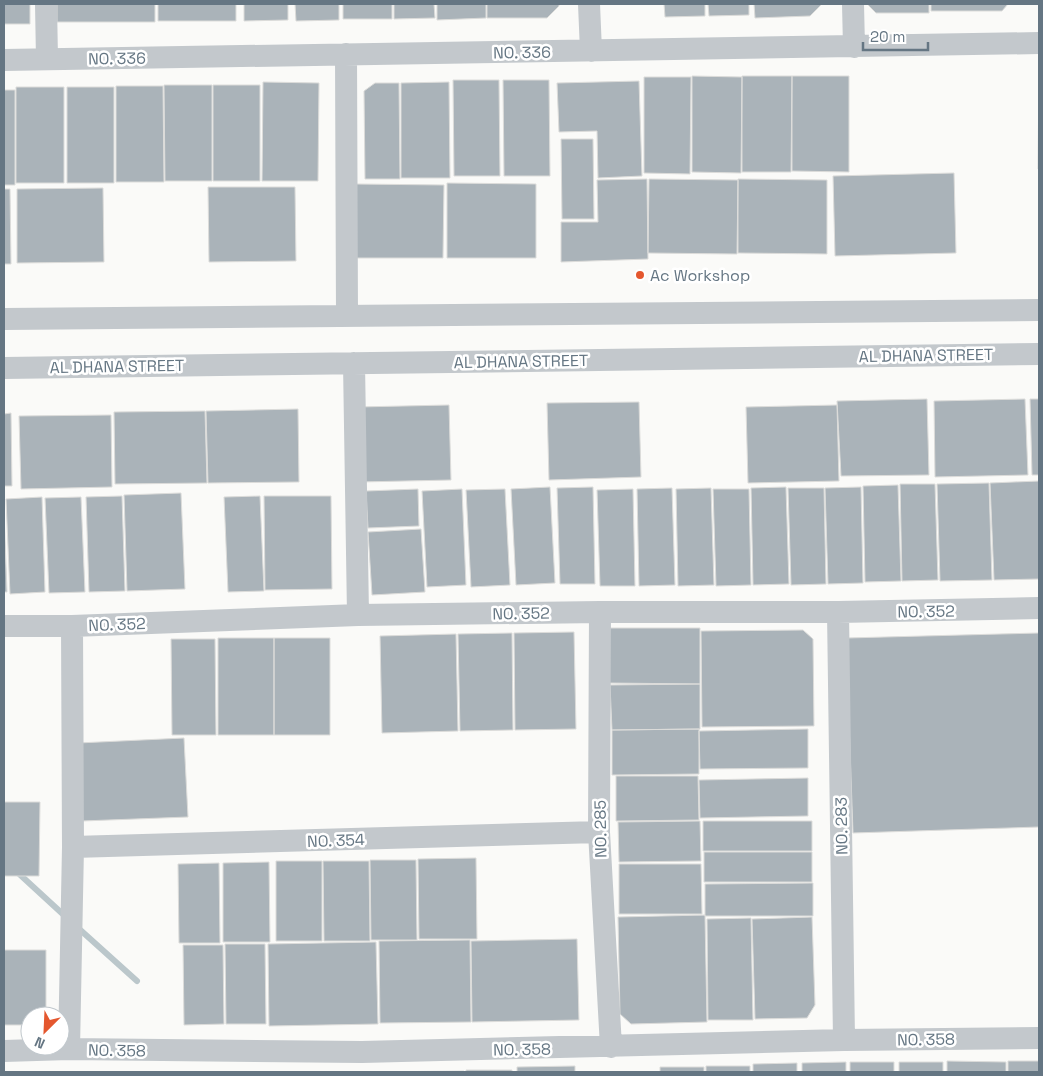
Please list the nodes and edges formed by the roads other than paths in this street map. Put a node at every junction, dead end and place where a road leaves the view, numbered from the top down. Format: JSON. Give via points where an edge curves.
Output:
{"nodes":[{"id":1,"x":46,"y":4,"type":"edge"},
{"id":2,"x":590,"y":4,"type":"edge"},
{"id":3,"x":853,"y":4,"type":"edge"},
{"id":4,"x":1039,"y":43,"type":"edge"},
{"id":5,"x":854,"y":46,"type":"junction"},
{"id":6,"x":591,"y":50,"type":"junction"},
{"id":7,"x":346,"y":54,"type":"junction"},
{"id":8,"x":47,"y":59,"type":"junction"},
{"id":9,"x":4,"y":60,"type":"edge"},
{"id":10,"x":1039,"y":310,"type":"edge"},
{"id":11,"x":347,"y":316,"type":"junction"},
{"id":12,"x":4,"y":319,"type":"edge"},
{"id":13,"x":1039,"y":354,"type":"edge"},
{"id":14,"x":354,"y":363,"type":"junction"},
{"id":15,"x":4,"y":368,"type":"edge"},
{"id":16,"x":1039,"y":608,"type":"edge"},
{"id":17,"x":600,"y":612,"type":"junction"},
{"id":18,"x":838,"y":612,"type":"junction"},
{"id":19,"x":358,"y":615,"type":"junction"},
{"id":20,"x":4,"y":626,"type":"edge"},
{"id":21,"x":72,"y":626,"type":"junction"},
{"id":22,"x":599,"y":832,"type":"junction"},
{"id":23,"x":73,"y":847,"type":"junction"},
{"id":24,"x":70,"y":1006,"type":"edge"},
{"id":25,"x":1039,"y":1038,"type":"edge"},
{"id":26,"x":844,"y":1040,"type":"junction"},
{"id":27,"x":611,"y":1047,"type":"junction"},
{"id":28,"x":70,"y":1049,"type":"edge"},
{"id":29,"x":4,"y":1051,"type":"edge"},
{"id":30,"x":20,"y":1051,"type":"edge"},
{"id":31,"x":362,"y":1062,"type":"edge"}],
"edges":[{"from":1,"to":8,"type":"street"},
{"from":2,"to":6,"type":"street"},
{"from":3,"to":5,"type":"street"},
{"from":4,"to":5,"type":"street","name":"NO. 336"},
{"from":5,"to":6,"type":"street","name":"NO. 336"},
{"from":6,"to":7,"type":"street","name":"NO. 336"},
{"from":7,"to":8,"type":"street","name":"NO. 336"},
{"from":7,"to":11,"type":"street"},
{"from":8,"to":9,"type":"street","name":"NO. 336"},
{"from":10,"to":11,"type":"street"},
{"from":11,"to":12,"type":"street"},
{"from":13,"to":14,"type":"street","name":"AL DHANA STREET"},
{"from":14,"to":15,"type":"street","name":"AL DHANA STREET"},
{"from":14,"to":19,"type":"street"},
{"from":16,"to":18,"type":"street","name":"NO. 352"},
{"from":17,"to":18,"type":"street","name":"NO. 352"},
{"from":17,"to":19,"type":"street","name":"NO. 352"},
{"from":17,"to":22,"type":"street","name":"NO. 285"},
{"from":18,"to":26,"type":"street","name":"NO. 283"},
{"from":19,"to":21,"type":"street","name":"NO. 352"},
{"from":20,"to":21,"type":"street","name":"NO. 352"},
{"from":21,"to":23,"type":"street"},
{"from":22,"to":23,"type":"street","name":"NO. 354"},
{"from":22,"to":27,"type":"street","name":"NO. 285"},
{"from":23,"to":24,"type":"street"},
{"from":25,"to":26,"type":"street","name":"NO. 358"},
{"from":26,"to":27,"type":"street","name":"NO. 358"},
{"from":27,"to":31,"type":"street","name":"NO. 358"},
{"from":28,"to":31,"type":"street","name":"NO. 358"},
{"from":29,"to":30,"type":"street","name":"NO. 358"}]}
